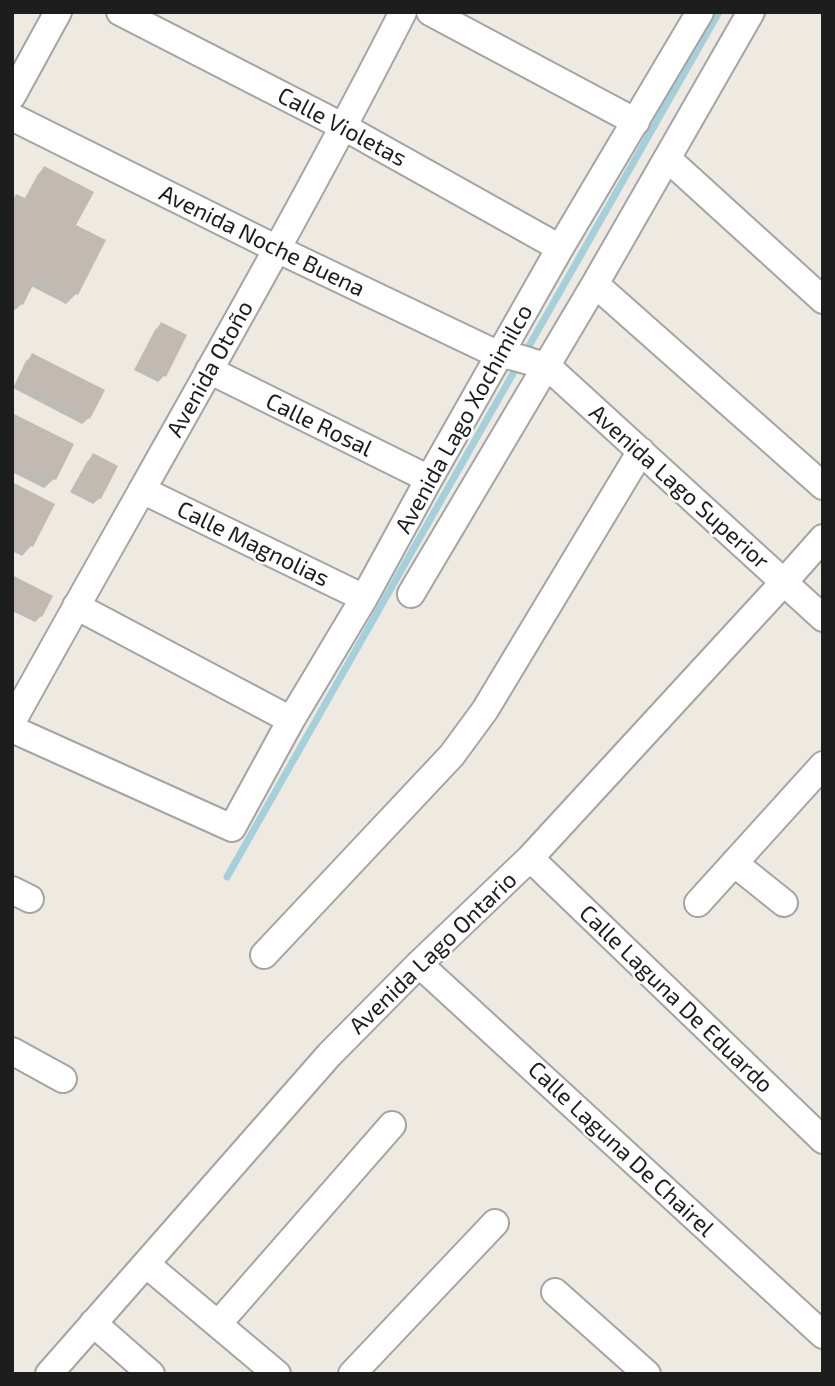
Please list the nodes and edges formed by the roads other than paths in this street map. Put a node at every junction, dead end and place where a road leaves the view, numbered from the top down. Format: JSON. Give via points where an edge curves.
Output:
{"nodes":[{"id":1,"x":58,"y":12,"type":"edge"},
{"id":2,"x":120,"y":12,"type":"edge"},
{"id":3,"x":403,"y":12,"type":"edge"},
{"id":4,"x":430,"y":12,"type":"edge"},
{"id":5,"x":700,"y":12,"type":"edge"},
{"id":6,"x":751,"y":12,"type":"edge"},
{"id":7,"x":12,"y":96,"type":"edge"},
{"id":8,"x":12,"y":117,"type":"edge"},
{"id":9,"x":636,"y":122,"type":"junction"},
{"id":10,"x":344,"y":127,"type":"junction"},
{"id":11,"x":668,"y":159,"type":"junction"},
{"id":12,"x":561,"y":248,"type":"junction"},
{"id":13,"x":277,"y":249,"type":"junction"},
{"id":14,"x":595,"y":284,"type":"junction"},
{"id":15,"x":823,"y":300,"type":"edge"},
{"id":16,"x":523,"y":360,"type":"junction"},
{"id":17,"x":209,"y":370,"type":"junction"},
{"id":18,"x":641,"y":451,"type":"junction"},
{"id":19,"x":429,"y":479,"type":"junction"},
{"id":20,"x":823,"y":486,"type":"edge"},
{"id":21,"x":142,"y":491,"type":"junction"},
{"id":22,"x":823,"y":538,"type":"edge"},
{"id":23,"x":784,"y":582,"type":"junction"},
{"id":24,"x":411,"y":594,"type":"dead end"},
{"id":25,"x":364,"y":598,"type":"junction"},
{"id":26,"x":76,"y":606,"type":"junction"},
{"id":27,"x":823,"y":618,"type":"edge"},
{"id":28,"x":291,"y":720,"type":"junction"},
{"id":29,"x":12,"y":722,"type":"edge"},
{"id":30,"x":12,"y":729,"type":"edge"},
{"id":31,"x":823,"y":765,"type":"edge"},
{"id":32,"x":530,"y":858,"type":"junction"},
{"id":33,"x":734,"y":863,"type":"junction"},
{"id":34,"x":698,"y":903,"type":"dead end"},
{"id":35,"x":784,"y":903,"type":"dead end"},
{"id":36,"x":264,"y":955,"type":"dead end"},
{"id":37,"x":419,"y":964,"type":"junction"},
{"id":38,"x":12,"y":1051,"type":"edge"},
{"id":39,"x":63,"y":1079,"type":"dead end"},
{"id":40,"x":392,"y":1125,"type":"dead end"},
{"id":41,"x":823,"y":1140,"type":"edge"},
{"id":42,"x":495,"y":1223,"type":"dead end"},
{"id":43,"x":146,"y":1264,"type":"junction"},
{"id":44,"x":555,"y":1292,"type":"dead end"},
{"id":45,"x":93,"y":1323,"type":"junction"},
{"id":46,"x":218,"y":1324,"type":"junction"},
{"id":47,"x":823,"y":1335,"type":"edge"},
{"id":48,"x":49,"y":1374,"type":"edge"},
{"id":49,"x":151,"y":1374,"type":"edge"},
{"id":50,"x":277,"y":1374,"type":"edge"},
{"id":51,"x":352,"y":1374,"type":"edge"},
{"id":52,"x":647,"y":1374,"type":"edge"}],
"edges":[{"from":1,"to":7,"type":"street"},
{"from":2,"to":10,"type":"street","name":"Calle Violetas"},
{"from":3,"to":10,"type":"street","name":"Avenida Otoño"},
{"from":4,"to":9,"type":"street"},
{"from":5,"to":9,"type":"street","name":"Avenida Lago Xochimilco"},
{"from":6,"to":11,"type":"street","name":"Avenida Lago Xochimilco"},
{"from":8,"to":13,"type":"street","name":"Avenida Noche Buena"},
{"from":9,"to":12,"type":"street","name":"Avenida Lago Xochimilco"},
{"from":10,"to":12,"type":"street","name":"Calle Violetas"},
{"from":10,"to":13,"type":"street","name":"Avenida Otoño"},
{"from":11,"to":14,"type":"street","name":"Avenida Lago Xochimilco"},
{"from":11,"to":15,"type":"street"},
{"from":12,"to":16,"type":"street","name":"Avenida Lago Xochimilco"},
{"from":13,"to":16,"type":"street","name":"Avenida Noche Buena"},
{"from":13,"to":17,"type":"street","name":"Avenida Otoño"},
{"from":14,"to":16,"type":"street","name":"Avenida Lago Xochimilco"},
{"from":14,"to":20,"type":"street"},
{"from":16,"to":18,"type":"street","name":"Avenida Lago Superior"},
{"from":16,"to":19,"type":"street","name":"Avenida Lago Xochimilco"},
{"from":16,"to":24,"type":"street","name":"Avenida Lago Xochimilco"},
{"from":17,"to":19,"type":"street","name":"Calle Rosal"},
{"from":17,"to":21,"type":"street","name":"Avenida Otoño"},
{"from":18,"to":23,"type":"street","name":"Avenida Lago Superior"},
{"from":18,"to":36,"type":"street","via":[[485,710],[458,746]]},
{"from":19,"to":25,"type":"street","name":"Avenida Lago Xochimilco"},
{"from":21,"to":25,"type":"street","name":"Calle Magnolias"},
{"from":21,"to":26,"type":"street","name":"Avenida Otoño"},
{"from":22,"to":23,"type":"street","name":"Avenida Lago Ontario"},
{"from":23,"to":27,"type":"street","name":"Avenida Lago Superior"},
{"from":23,"to":32,"type":"street","name":"Avenida Lago Ontario"},
{"from":25,"to":28,"type":"street","name":"Avenida Lago Xochimilco"},
{"from":26,"to":28,"type":"street"},
{"from":26,"to":29,"type":"street","name":"Avenida Otoño"},
{"from":28,"to":30,"type":"street","name":"Avenida Lago Xochimilco","via":[[232,828]]},
{"from":31,"to":33,"type":"street"},
{"from":32,"to":37,"type":"street","name":"Avenida Lago Ontario"},
{"from":32,"to":41,"type":"street","name":"Calle Laguna De Eduardo"},
{"from":33,"to":34,"type":"street"},
{"from":33,"to":35,"type":"street"},
{"from":37,"to":43,"type":"street","name":"Avenida Lago Ontario","via":[[329,1055]]},
{"from":37,"to":47,"type":"street","name":"Calle Laguna De Chairel"},
{"from":38,"to":39,"type":"street"},
{"from":40,"to":46,"type":"street"},
{"from":42,"to":51,"type":"street"},
{"from":43,"to":45,"type":"street","name":"Avenida Lago Ontario"},
{"from":43,"to":46,"type":"street"},
{"from":44,"to":52,"type":"street"},
{"from":45,"to":48,"type":"street","name":"Avenida Lago Ontario"},
{"from":45,"to":49,"type":"street"},
{"from":46,"to":50,"type":"street"}]}
